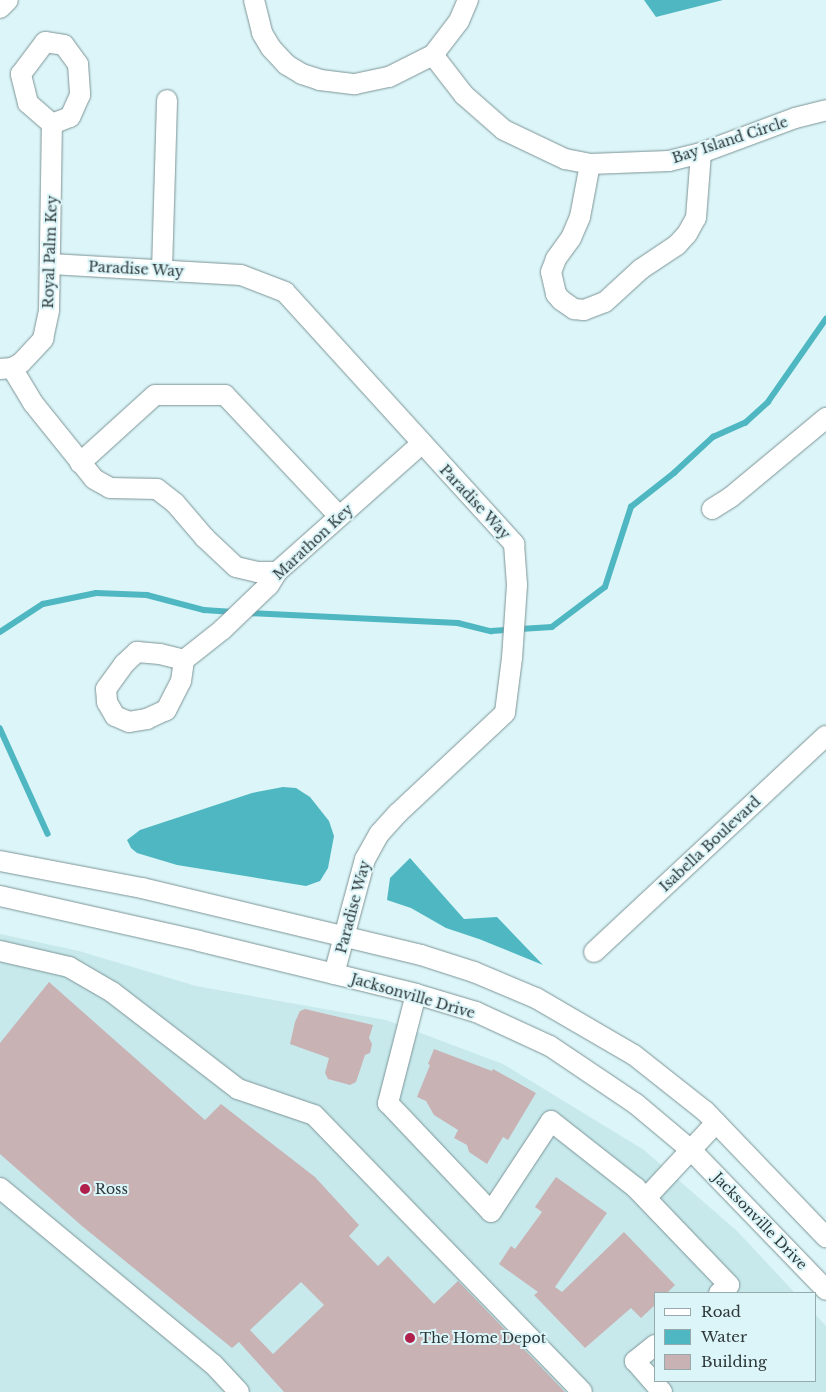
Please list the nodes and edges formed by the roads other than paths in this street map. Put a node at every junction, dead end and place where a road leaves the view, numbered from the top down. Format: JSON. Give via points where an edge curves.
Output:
{"nodes":[{"id":1,"x":8,"y":0,"type":"edge"},
{"id":2,"x":254,"y":0,"type":"edge"},
{"id":3,"x":468,"y":0,"type":"edge"},
{"id":4,"x":0,"y":8,"type":"edge"},
{"id":5,"x":432,"y":55,"type":"junction"},
{"id":6,"x":166,"y":100,"type":"dead end"},
{"id":7,"x":826,"y":110,"type":"edge"},
{"id":8,"x":52,"y":124,"type":"dead end"},
{"id":9,"x":701,"y":153,"type":"junction"},
{"id":10,"x":590,"y":164,"type":"junction"},
{"id":11,"x":51,"y":264,"type":"junction"},
{"id":12,"x":162,"y":270,"type":"junction"},
{"id":13,"x":6,"y":368,"type":"edge"},
{"id":14,"x":826,"y":418,"type":"edge"},
{"id":15,"x":421,"y":444,"type":"junction"},
{"id":16,"x":80,"y":463,"type":"junction"},
{"id":17,"x":712,"y":510,"type":"dead end"},
{"id":18,"x":339,"y":516,"type":"junction"},
{"id":19,"x":273,"y":578,"type":"junction"},
{"id":20,"x":184,"y":660,"type":"dead end"},
{"id":21,"x":826,"y":736,"type":"edge"},
{"id":22,"x":0,"y":860,"type":"edge"},
{"id":23,"x":0,"y":896,"type":"edge"},
{"id":24,"x":345,"y":938,"type":"junction"},
{"id":25,"x":0,"y":951,"type":"edge"},
{"id":26,"x":594,"y":952,"type":"dead end"},
{"id":27,"x":334,"y":974,"type":"junction"},
{"id":28,"x":416,"y":994,"type":"junction"},
{"id":29,"x":716,"y":1123,"type":"junction"},
{"id":30,"x":692,"y":1152,"type":"junction"},
{"id":31,"x":0,"y":1188,"type":"edge"},
{"id":32,"x":646,"y":1198,"type":"junction"},
{"id":33,"x":826,"y":1237,"type":"edge"},
{"id":34,"x":826,"y":1290,"type":"edge"},
{"id":35,"x":720,"y":1292,"type":"edge"},
{"id":36,"x":654,"y":1346,"type":"edge"},
{"id":37,"x":239,"y":1392,"type":"edge"},
{"id":38,"x":582,"y":1392,"type":"edge"},
{"id":39,"x":662,"y":1392,"type":"edge"}],
"edges":[{"from":1,"to":4,"type":"street"},
{"from":2,"to":5,"type":"street","via":[[262,33],[271,48],[287,65],[320,80],[372,82],[405,71]]},
{"from":3,"to":5,"type":"street","via":[[459,21]]},
{"from":5,"to":10,"type":"street","name":"Bay Island Circle","via":[[464,95],[504,130],[565,160]]},
{"from":6,"to":12,"type":"street"},
{"from":7,"to":9,"type":"street","name":"Bay Island Circle","via":[[795,118]]},
{"from":8,"to":11,"type":"street","name":"Royal Palm Key"},
{"from":9,"to":10,"type":"street","name":"Bay Island Circle","via":[[669,161]]},
{"from":9,"to":10,"type":"street","via":[[696,218],[687,234],[677,245],[641,268],[605,302],[584,310],[574,309],[561,300],[556,294],[551,272],[580,217]]},
{"from":11,"to":12,"type":"street","name":"Paradise Way"},
{"from":11,"to":13,"type":"street","name":"Royal Palm Key","via":[[49,310],[43,339],[30,354]]},
{"from":12,"to":15,"type":"street","name":"Paradise Way","via":[[241,275],[284,292]]},
{"from":13,"to":16,"type":"street","name":"Royal Palm Key"},
{"from":14,"to":17,"type":"street"},
{"from":15,"to":18,"type":"street","name":"Marathon Key"},
{"from":15,"to":24,"type":"street","name":"Paradise Way","via":[[514,544],[517,585],[505,713],[378,834],[365,859]]},
{"from":16,"to":18,"type":"street","via":[[155,395],[225,395]]},
{"from":16,"to":19,"type":"street","name":"Royal Palm Key","via":[[94,479],[110,488],[157,489],[175,503],[236,567]]},
{"from":18,"to":19,"type":"street","name":"Marathon Key"},
{"from":19,"to":20,"type":"street","name":"Marathon Key","via":[[222,630]]},
{"from":21,"to":26,"type":"street","name":"Isabella Boulevard"},
{"from":22,"to":24,"type":"street","via":[[142,888]]},
{"from":23,"to":27,"type":"street","name":"Jacksonville Drive"},
{"from":24,"to":27,"type":"street","name":"Paradise Way"},
{"from":24,"to":29,"type":"street","via":[[439,960],[536,998],[634,1055]]},
{"from":25,"to":38,"type":"street","via":[[69,967],[112,992],[238,1089],[314,1115]]},
{"from":27,"to":28,"type":"street","name":"Jacksonville Drive"},
{"from":28,"to":30,"type":"street","name":"Jacksonville Drive","via":[[476,1012],[550,1046],[636,1104]]},
{"from":28,"to":32,"type":"street","via":[[388,1103],[491,1212],[551,1120]]},
{"from":29,"to":30,"type":"street"},
{"from":29,"to":33,"type":"street"},
{"from":30,"to":32,"type":"street"},
{"from":30,"to":34,"type":"street","name":"Jacksonville Drive"},
{"from":31,"to":37,"type":"street","via":[[213,1364]]},
{"from":32,"to":35,"type":"street","via":[[729,1285]]},
{"from":36,"to":39,"type":"street","via":[[635,1361]]}]}
